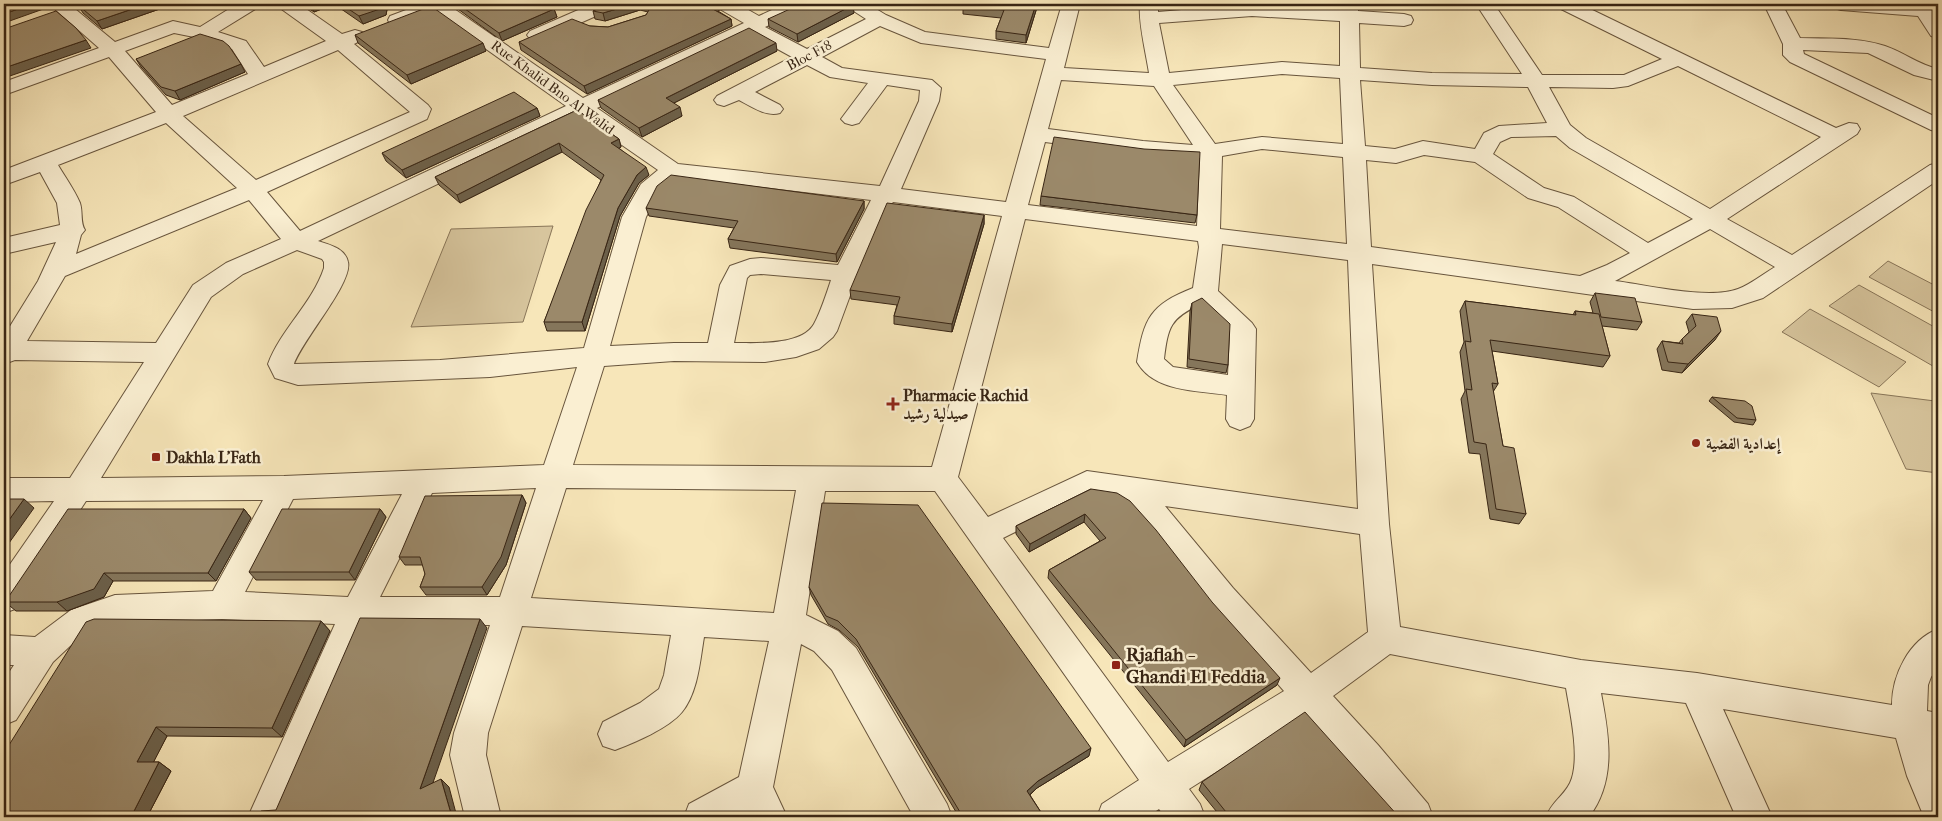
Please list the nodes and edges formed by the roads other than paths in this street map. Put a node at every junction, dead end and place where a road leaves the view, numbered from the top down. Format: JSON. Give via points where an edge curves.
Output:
{"nodes":[{"id":1,"x":250,"y":4,"type":"edge"},
{"id":2,"x":287,"y":4,"type":"edge"},
{"id":3,"x":436,"y":4,"type":"edge"},
{"id":4,"x":607,"y":4,"type":"edge"},
{"id":5,"x":725,"y":4,"type":"edge"},
{"id":6,"x":799,"y":4,"type":"edge"},
{"id":7,"x":856,"y":4,"type":"edge"},
{"id":8,"x":1071,"y":4,"type":"edge"},
{"id":9,"x":1484,"y":4,"type":"edge"},
{"id":10,"x":1566,"y":4,"type":"edge"},
{"id":11,"x":1773,"y":4,"type":"edge"},
{"id":12,"x":1841,"y":4,"type":"edge"},
{"id":13,"x":1929,"y":6,"type":"edge"},
{"id":14,"x":63,"y":9,"type":"edge"},
{"id":15,"x":1349,"y":10,"type":"edge"},
{"id":16,"x":1149,"y":11,"type":"edge"},
{"id":17,"x":569,"y":13,"type":"junction"},
{"id":18,"x":879,"y":19,"type":"junction"},
{"id":19,"x":1404,"y":20,"type":"dead end"},
{"id":20,"x":754,"y":25,"type":"junction"},
{"id":21,"x":593,"y":28,"type":"edge"},
{"id":22,"x":1938,"y":32,"type":"edge"},
{"id":23,"x":203,"y":33,"type":"junction"},
{"id":24,"x":340,"y":42,"type":"junction"},
{"id":25,"x":1793,"y":44,"type":"junction"},
{"id":26,"x":112,"y":50,"type":"junction"},
{"id":27,"x":502,"y":50,"type":"junction"},
{"id":28,"x":804,"y":57,"type":"junction"},
{"id":29,"x":1678,"y":59,"type":"junction"},
{"id":30,"x":1055,"y":64,"type":"junction"},
{"id":31,"x":1350,"y":74,"type":"junction"},
{"id":32,"x":259,"y":75,"type":"junction"},
{"id":33,"x":1938,"y":75,"type":"edge"},
{"id":34,"x":881,"y":79,"type":"junction"},
{"id":35,"x":1160,"y":80,"type":"junction"},
{"id":36,"x":1536,"y":81,"type":"junction"},
{"id":37,"x":4,"y":89,"type":"edge"},
{"id":38,"x":580,"y":108,"type":"junction"},
{"id":39,"x":773,"y":108,"type":"dead end"},
{"id":40,"x":169,"y":114,"type":"junction"},
{"id":41,"x":852,"y":119,"type":"dead end"},
{"id":42,"x":1938,"y":126,"type":"edge"},
{"id":43,"x":1561,"y":129,"type":"junction"},
{"id":44,"x":1036,"y":134,"type":"junction"},
{"id":45,"x":1355,"y":151,"type":"junction"},
{"id":46,"x":1210,"y":152,"type":"junction"},
{"id":47,"x":1482,"y":156,"type":"junction"},
{"id":48,"x":45,"y":162,"type":"junction"},
{"id":49,"x":672,"y":170,"type":"junction"},
{"id":50,"x":1938,"y":170,"type":"edge"},
{"id":51,"x":4,"y":178,"type":"edge"},
{"id":52,"x":253,"y":190,"type":"junction"},
{"id":53,"x":887,"y":195,"type":"junction"},
{"id":54,"x":1014,"y":211,"type":"junction"},
{"id":55,"x":1710,"y":218,"type":"junction"},
{"id":56,"x":73,"y":230,"type":"junction"},
{"id":57,"x":1208,"y":235,"type":"junction"},
{"id":58,"x":296,"y":242,"type":"junction"},
{"id":59,"x":4,"y":246,"type":"edge"},
{"id":60,"x":1648,"y":253,"type":"junction"},
{"id":61,"x":1361,"y":254,"type":"junction"},
{"id":62,"x":1792,"y":266,"type":"junction"},
{"id":63,"x":56,"y":271,"type":"junction"},
{"id":64,"x":846,"y":274,"type":"junction"},
{"id":65,"x":1582,"y":285,"type":"junction"},
{"id":66,"x":1205,"y":292,"type":"junction"},
{"id":67,"x":5,"y":352,"type":"edge"},
{"id":68,"x":719,"y":352,"type":"junction"},
{"id":69,"x":164,"y":353,"type":"junction"},
{"id":70,"x":594,"y":357,"type":"junction"},
{"id":71,"x":1241,"y":387,"type":"junction"},
{"id":72,"x":1240,"y":418,"type":"dead end"},
{"id":73,"x":554,"y":476,"type":"junction"},
{"id":74,"x":812,"y":479,"type":"junction"},
{"id":75,"x":943,"y":479,"type":"junction"},
{"id":76,"x":423,"y":482,"type":"junction"},
{"id":77,"x":284,"y":488,"type":"junction"},
{"id":78,"x":4,"y":490,"type":"edge"},
{"id":79,"x":77,"y":490,"type":"junction"},
{"id":80,"x":1124,"y":490,"type":"junction"},
{"id":81,"x":1374,"y":524,"type":"junction"},
{"id":82,"x":981,"y":534,"type":"junction"},
{"id":83,"x":4,"y":599,"type":"edge"},
{"id":84,"x":222,"y":605,"type":"junction"},
{"id":85,"x":357,"y":611,"type":"junction"},
{"id":86,"x":510,"y":611,"type":"junction"},
{"id":87,"x":690,"y":622,"type":"junction"},
{"id":88,"x":788,"y":628,"type":"junction"},
{"id":89,"x":1385,"y":639,"type":"junction"},
{"id":90,"x":1938,"y":644,"type":"edge"},
{"id":91,"x":4,"y":650,"type":"edge"},
{"id":92,"x":41,"y":652,"type":"junction"},
{"id":93,"x":1581,"y":675,"type":"junction"},
{"id":94,"x":1697,"y":689,"type":"junction"},
{"id":95,"x":1309,"y":694,"type":"junction"},
{"id":96,"x":4,"y":708,"type":"edge"},
{"id":97,"x":1925,"y":727,"type":"edge"},
{"id":98,"x":615,"y":734,"type":"dead end"},
{"id":99,"x":1163,"y":785,"type":"junction"},
{"id":100,"x":762,"y":802,"type":"edge"},
{"id":101,"x":1938,"y":807,"type":"edge"},
{"id":102,"x":266,"y":817,"type":"edge"},
{"id":103,"x":483,"y":817,"type":"edge"},
{"id":104,"x":702,"y":817,"type":"edge"},
{"id":105,"x":934,"y":817,"type":"edge"},
{"id":106,"x":1115,"y":817,"type":"edge"},
{"id":107,"x":1188,"y":817,"type":"edge"},
{"id":108,"x":1416,"y":817,"type":"edge"},
{"id":109,"x":1564,"y":817,"type":"edge"},
{"id":110,"x":1754,"y":817,"type":"edge"}],
"edges":[{"from":1,"to":23,"type":"street"},
{"from":2,"to":24,"type":"street"},
{"from":3,"to":24,"type":"street"},
{"from":3,"to":27,"type":"street","name":"Rue Khalid Bno Al Walid"},
{"from":4,"to":17,"type":"street"},
{"from":5,"to":20,"type":"street"},
{"from":6,"to":20,"type":"street"},
{"from":7,"to":18,"type":"street"},
{"from":8,"to":30,"type":"street"},
{"from":9,"to":36,"type":"street"},
{"from":10,"to":29,"type":"street"},
{"from":11,"to":25,"type":"street"},
{"from":12,"to":13,"type":"street"},
{"from":13,"to":22,"type":"street"},
{"from":14,"to":26,"type":"street"},
{"from":15,"to":16,"type":"street"},
{"from":15,"to":19,"type":"street"},
{"from":15,"to":31,"type":"street"},
{"from":16,"to":35,"type":"street","via":[[1162,44]]},
{"from":17,"to":21,"type":"street"},
{"from":17,"to":27,"type":"street"},
{"from":18,"to":28,"type":"street","name":"Bloc F18"},
{"from":18,"to":30,"type":"street","via":[[911,34]]},
{"from":20,"to":28,"type":"street"},
{"from":20,"to":38,"type":"street"},
{"from":23,"to":26,"type":"street","via":[[173,27]]},
{"from":23,"to":32,"type":"street","via":[[240,45]]},
{"from":24,"to":32,"type":"street"},
{"from":24,"to":52,"type":"street","via":[[417,104],[422,112]]},
{"from":25,"to":33,"type":"street","via":[[1871,48],[1918,71]]},
{"from":25,"to":42,"type":"street","via":[[1793,54],[1797,58]]},
{"from":26,"to":37,"type":"street"},
{"from":26,"to":40,"type":"street"},
{"from":27,"to":38,"type":"street","name":"Rue Khalid Bno Al Walid"},
{"from":28,"to":34,"type":"street","via":[[838,74]]},
{"from":28,"to":39,"type":"street","name":"Bloc F18","via":[[732,96]]},
{"from":29,"to":36,"type":"street","via":[[1621,82]]},
{"from":29,"to":55,"type":"street","via":[[1842,133]]},
{"from":30,"to":35,"type":"street"},
{"from":30,"to":44,"type":"street"},
{"from":31,"to":35,"type":"street","via":[[1267,68]]},
{"from":31,"to":36,"type":"street"},
{"from":31,"to":45,"type":"street"},
{"from":32,"to":40,"type":"street"},
{"from":34,"to":41,"type":"street"},
{"from":34,"to":53,"type":"street","via":[[925,84],[931,88],[929,101]]},
{"from":35,"to":46,"type":"street"},
{"from":36,"to":43,"type":"street"},
{"from":38,"to":49,"type":"street","name":"Rue Khalid Bno Al Walid"},
{"from":38,"to":58,"type":"street"},
{"from":40,"to":48,"type":"street"},
{"from":40,"to":52,"type":"street"},
{"from":43,"to":47,"type":"street","via":[[1507,131],[1492,138]]},
{"from":43,"to":55,"type":"street","via":[[1578,143]]},
{"from":44,"to":46,"type":"street","via":[[1143,148]]},
{"from":44,"to":54,"type":"street"},
{"from":45,"to":46,"type":"street","via":[[1262,143]]},
{"from":45,"to":47,"type":"street","via":[[1396,156],[1423,148]]},
{"from":45,"to":61,"type":"street"},
{"from":46,"to":57,"type":"street"},
{"from":47,"to":60,"type":"street","via":[[1536,193],[1566,202]]},
{"from":48,"to":51,"type":"street"},
{"from":48,"to":56,"type":"street","via":[[70,209]]},
{"from":49,"to":53,"type":"street"},
{"from":49,"to":70,"type":"street","via":[[649,189],[634,217]]},
{"from":50,"to":62,"type":"street"},
{"from":52,"to":58,"type":"street"},
{"from":52,"to":63,"type":"street"},
{"from":53,"to":54,"type":"street"},
{"from":53,"to":64,"type":"street","via":[[877,207]]},
{"from":54,"to":57,"type":"street"},
{"from":54,"to":75,"type":"street"},
{"from":55,"to":60,"type":"street"},
{"from":55,"to":62,"type":"street"},
{"from":56,"to":59,"type":"street"},
{"from":56,"to":63,"type":"street"},
{"from":57,"to":61,"type":"street"},
{"from":57,"to":66,"type":"street","via":[[1211,247]]},
{"from":58,"to":69,"type":"street","via":[[228,271],[202,291]]},
{"from":58,"to":70,"type":"street","via":[[330,253],[336,261],[336,268],[314,310],[284,354],[284,371],[290,374],[310,376],[440,370]]},
{"from":60,"to":65,"type":"street"},
{"from":61,"to":65,"type":"street"},
{"from":61,"to":81,"type":"street"},
{"from":62,"to":65,"type":"street","via":[[1746,296],[1716,301]]},
{"from":63,"to":67,"type":"street"},
{"from":64,"to":68,"type":"street","via":[[824,331],[810,342],[796,348],[765,353]]},
{"from":64,"to":68,"type":"street","via":[[761,266],[740,269],[732,284]]},
{"from":66,"to":71,"type":"street","via":[[1243,329]]},
{"from":66,"to":71,"type":"street","via":[[1162,315],[1154,336],[1150,362],[1163,374],[1173,377]]},
{"from":67,"to":69,"type":"street"},
{"from":68,"to":70,"type":"street"},
{"from":69,"to":79,"type":"street"},
{"from":70,"to":73,"type":"street"},
{"from":71,"to":72,"type":"street"},
{"from":73,"to":74,"type":"street"},
{"from":73,"to":76,"type":"street"},
{"from":73,"to":86,"type":"street"},
{"from":74,"to":75,"type":"street"},
{"from":74,"to":88,"type":"street"},
{"from":75,"to":82,"type":"street"},
{"from":76,"to":77,"type":"street"},
{"from":76,"to":85,"type":"street"},
{"from":77,"to":79,"type":"street"},
{"from":77,"to":84,"type":"street"},
{"from":78,"to":79,"type":"street"},
{"from":79,"to":83,"type":"street"},
{"from":80,"to":81,"type":"street"},
{"from":80,"to":82,"type":"street","via":[[1082,484]]},
{"from":80,"to":95,"type":"street","via":[[1146,504],[1222,598]]},
{"from":81,"to":89,"type":"street"},
{"from":82,"to":99,"type":"street"},
{"from":84,"to":85,"type":"street"},
{"from":84,"to":92,"type":"street","via":[[115,609],[82,620]]},
{"from":85,"to":86,"type":"street"},
{"from":85,"to":102,"type":"street"},
{"from":86,"to":87,"type":"street"},
{"from":86,"to":103,"type":"street","via":[[468,746]]},
{"from":87,"to":88,"type":"street"},
{"from":87,"to":98,"type":"street","via":[[677,691],[659,710]]},
{"from":88,"to":100,"type":"street"},
{"from":88,"to":105,"type":"street","via":[[811,632],[826,641],[844,659]]},
{"from":89,"to":93,"type":"street"},
{"from":89,"to":95,"type":"street"},
{"from":90,"to":97,"type":"street","via":[[1916,670],[1910,686],[1910,704]]},
{"from":91,"to":92,"type":"street"},
{"from":92,"to":96,"type":"street"},
{"from":93,"to":94,"type":"street"},
{"from":93,"to":109,"type":"street","via":[[1591,770],[1580,800]]},
{"from":94,"to":97,"type":"street"},
{"from":94,"to":110,"type":"street"},
{"from":95,"to":99,"type":"street"},
{"from":95,"to":108,"type":"street"},
{"from":97,"to":101,"type":"street","via":[[1921,764]]},
{"from":99,"to":106,"type":"street"},
{"from":99,"to":107,"type":"street"},
{"from":100,"to":104,"type":"street"}]}
